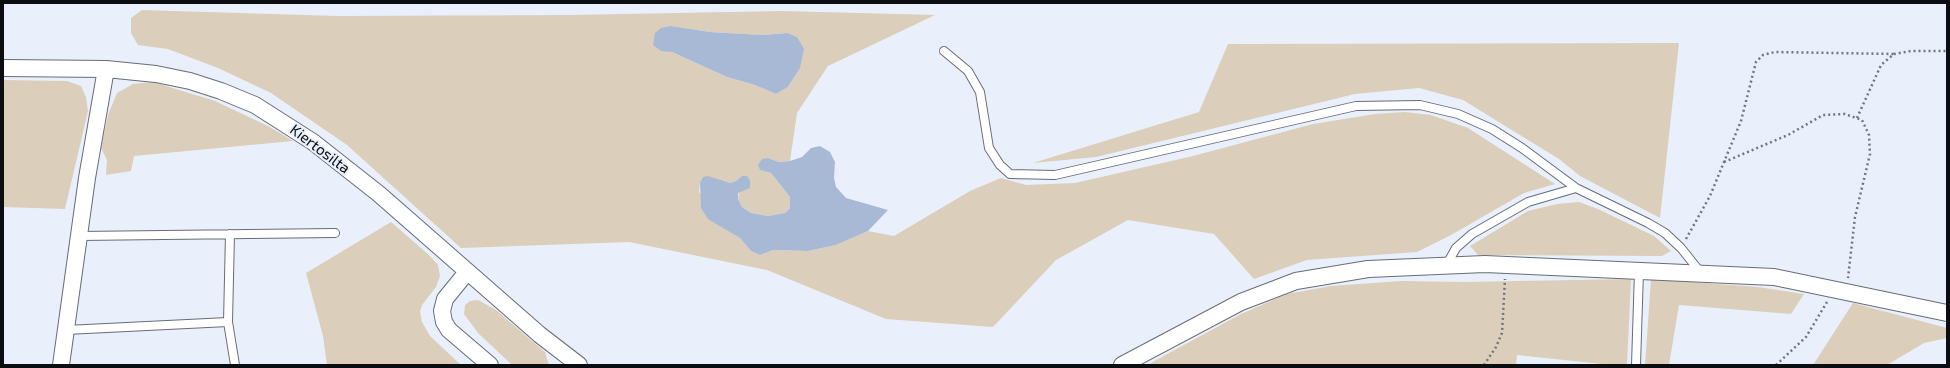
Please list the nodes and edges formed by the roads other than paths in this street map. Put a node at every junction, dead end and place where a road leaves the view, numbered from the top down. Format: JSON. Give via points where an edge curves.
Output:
{"nodes":[{"id":1,"x":944,"y":51,"type":"dead end"},
{"id":2,"x":3,"y":68,"type":"edge"},
{"id":3,"x":106,"y":69,"type":"junction"},
{"id":4,"x":1576,"y":188,"type":"junction"},
{"id":5,"x":335,"y":232,"type":"dead end"},
{"id":6,"x":230,"y":234,"type":"junction"},
{"id":7,"x":79,"y":236,"type":"junction"},
{"id":8,"x":1446,"y":266,"type":"junction"},
{"id":9,"x":1639,"y":271,"type":"junction"},
{"id":10,"x":467,"y":272,"type":"junction"},
{"id":11,"x":1702,"y":273,"type":"junction"},
{"id":12,"x":1947,"y":313,"type":"edge"},
{"id":13,"x":228,"y":322,"type":"junction"},
{"id":14,"x":66,"y":330,"type":"junction"},
{"id":15,"x":61,"y":365,"type":"edge"},
{"id":16,"x":235,"y":365,"type":"edge"},
{"id":17,"x":490,"y":365,"type":"edge"},
{"id":18,"x":579,"y":365,"type":"edge"},
{"id":19,"x":1122,"y":365,"type":"edge"},
{"id":20,"x":1636,"y":365,"type":"edge"}],
"edges":[{"from":1,"to":4,"type":"lane","via":[[968,71],[980,92],[989,148],[1000,165],[1010,174],[1055,175],[1356,106],[1398,104],[1420,105],[1458,114],[1492,130],[1522,148]]},
{"from":2,"to":3,"type":"street","name":"Kiertosilta"},
{"from":3,"to":7,"type":"street"},
{"from":3,"to":10,"type":"street","name":"Kiertosilta","via":[[156,74],[190,81],[255,105],[319,146],[379,194]]},
{"from":4,"to":8,"type":"lane","via":[[1528,202],[1472,234],[1456,248]]},
{"from":4,"to":11,"type":"lane","via":[[1665,233]]},
{"from":5,"to":6,"type":"lane"},
{"from":6,"to":7,"type":"lane"},
{"from":6,"to":13,"type":"lane"},
{"from":7,"to":14,"type":"street"},
{"from":8,"to":9,"type":"street","via":[[1506,265]]},
{"from":8,"to":19,"type":"street","via":[[1368,269],[1296,281],[1242,302]]},
{"from":9,"to":11,"type":"street"},
{"from":9,"to":20,"type":"lane"},
{"from":10,"to":17,"type":"street","via":[[445,299],[442,311],[444,322],[449,330]]},
{"from":10,"to":18,"type":"street","name":"Kiertosilta"},
{"from":11,"to":12,"type":"street","via":[[1774,276]]},
{"from":13,"to":14,"type":"lane"},
{"from":13,"to":16,"type":"lane"},
{"from":14,"to":15,"type":"street"}]}
